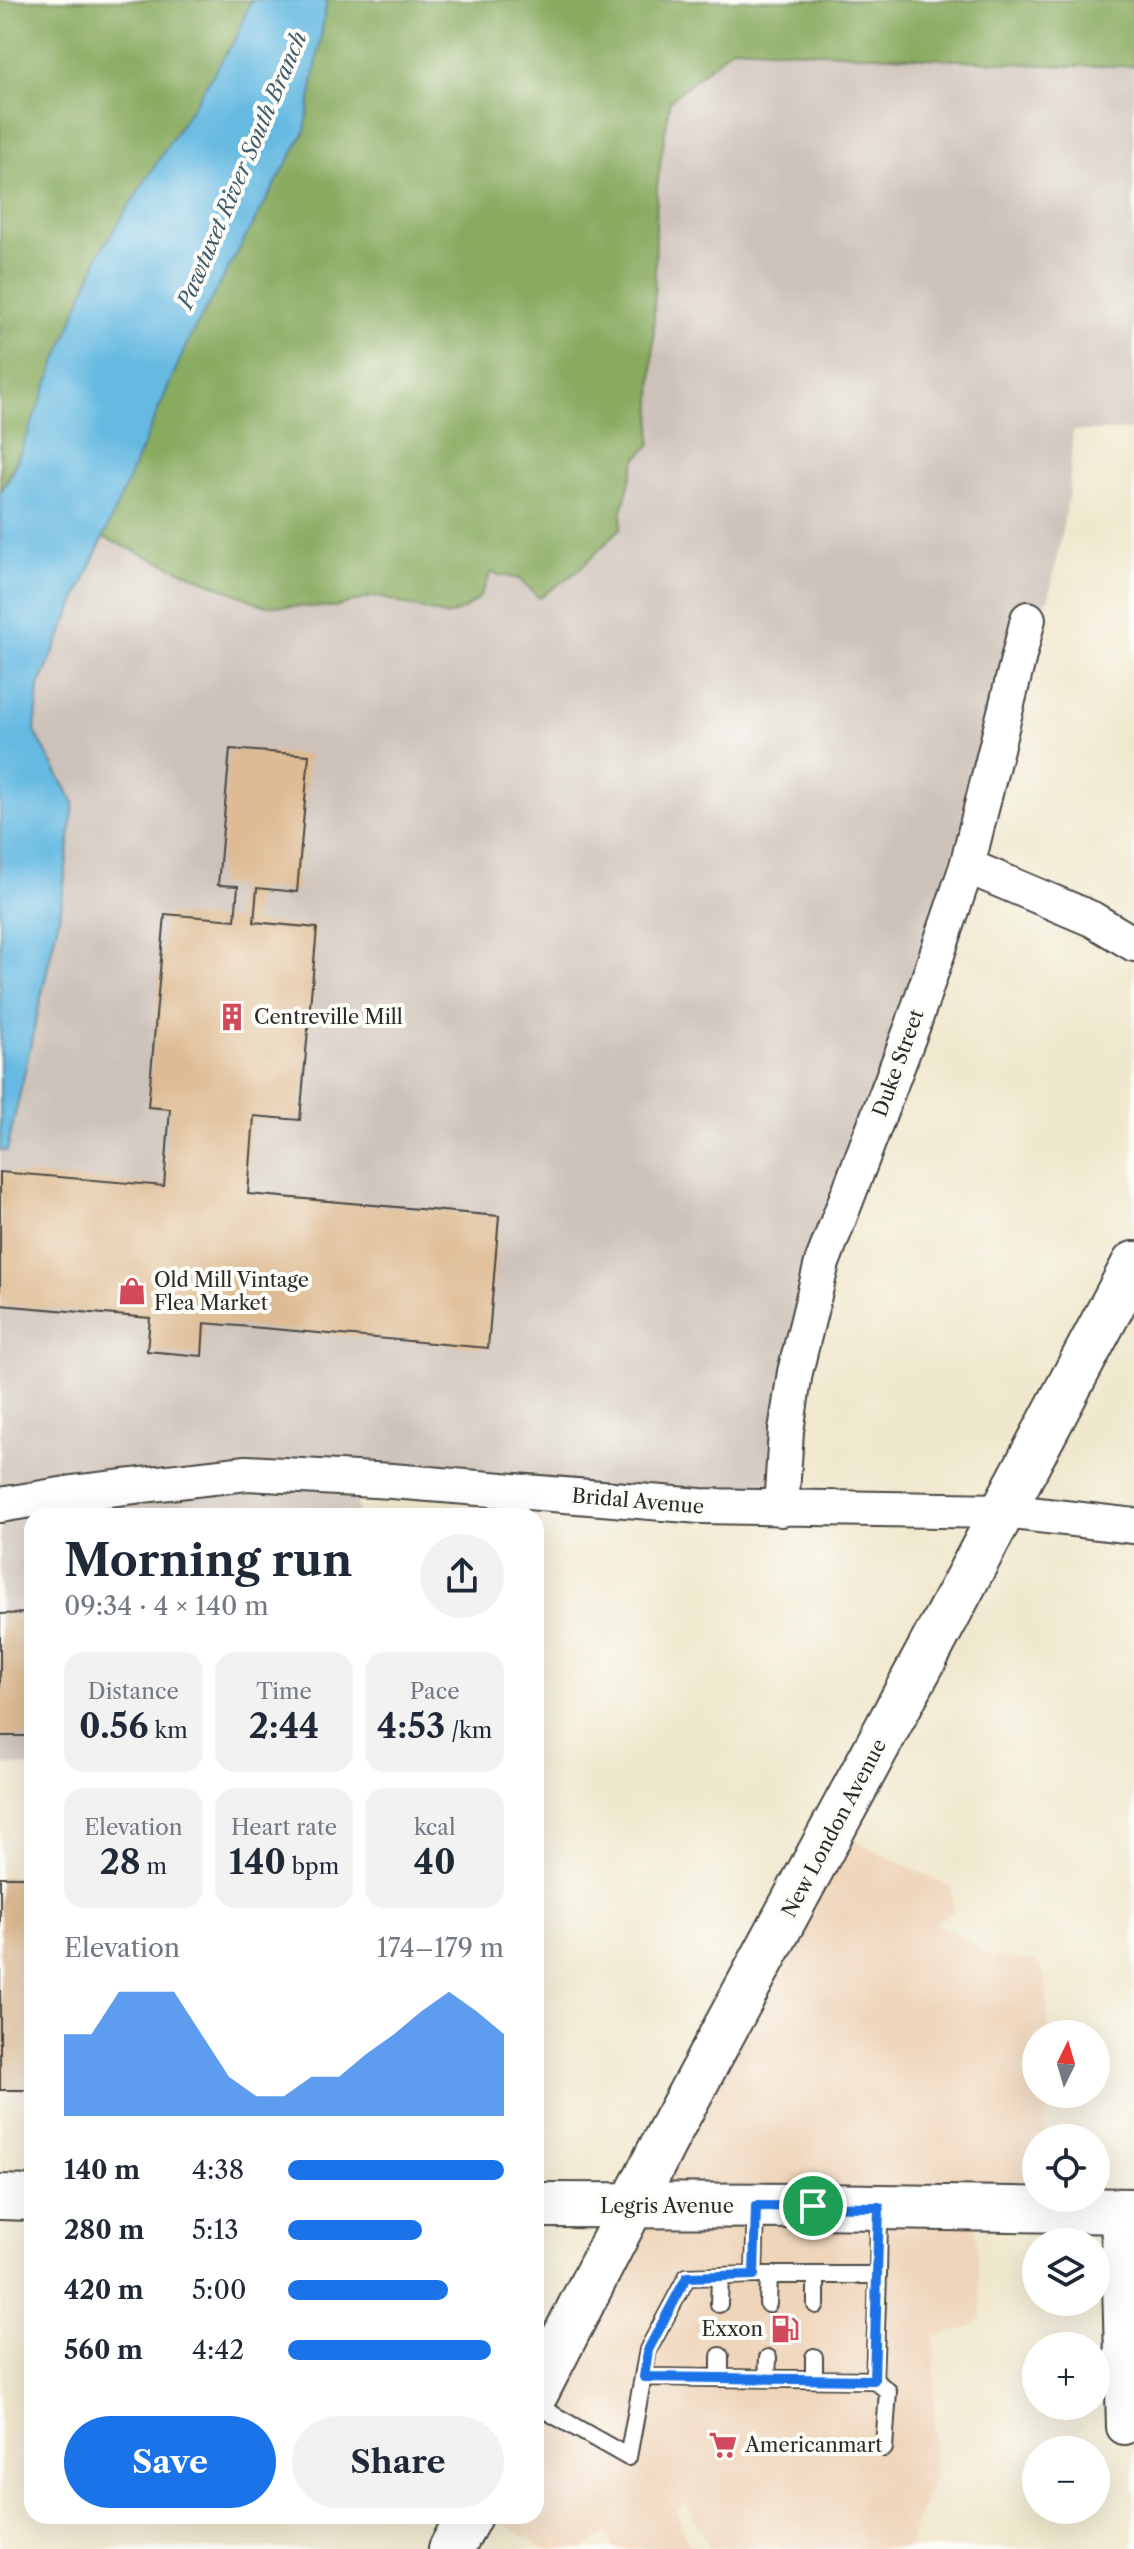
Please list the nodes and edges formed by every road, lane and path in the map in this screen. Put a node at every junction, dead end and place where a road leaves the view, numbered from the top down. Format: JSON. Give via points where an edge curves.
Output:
{"nodes":[{"id":1,"x":1028,"y":619,"type":"dead end"},
{"id":2,"x":967,"y":866,"type":"junction"},
{"id":3,"x":1134,"y":944,"type":"edge"},
{"id":4,"x":1134,"y":1264,"type":"edge"},
{"id":5,"x":0,"y":1505,"type":"edge"},
{"id":6,"x":781,"y":1509,"type":"junction"},
{"id":7,"x":1003,"y":1511,"type":"junction"},
{"id":8,"x":1134,"y":1526,"type":"edge"},
{"id":9,"x":0,"y":2197,"type":"edge"},
{"id":10,"x":24,"y":2198,"type":"edge"},
{"id":11,"x":544,"y":2205,"type":"edge"},
{"id":12,"x":756,"y":2206,"type":"junction"},
{"id":13,"x":631,"y":2207,"type":"junction"},
{"id":14,"x":879,"y":2207,"type":"junction"},
{"id":15,"x":1126,"y":2211,"type":"edge"},
{"id":16,"x":762,"y":2275,"type":"junction"},
{"id":17,"x":816,"y":2275,"type":"junction"},
{"id":18,"x":878,"y":2275,"type":"junction"},
{"id":19,"x":720,"y":2276,"type":"junction"},
{"id":20,"x":719,"y":2304,"type":"dead end"},
{"id":21,"x":768,"y":2304,"type":"dead end"},
{"id":22,"x":816,"y":2305,"type":"dead end"},
{"id":23,"x":720,"y":2356,"type":"dead end"},
{"id":24,"x":814,"y":2357,"type":"dead end"},
{"id":25,"x":768,"y":2358,"type":"dead end"},
{"id":26,"x":544,"y":2377,"type":"edge"},
{"id":27,"x":644,"y":2377,"type":"junction"},
{"id":28,"x":720,"y":2378,"type":"junction"},
{"id":29,"x":767,"y":2378,"type":"junction"},
{"id":30,"x":814,"y":2379,"type":"junction"},
{"id":31,"x":874,"y":2380,"type":"junction"},
{"id":32,"x":544,"y":2410,"type":"edge"},
{"id":33,"x":1124,"y":2427,"type":"dead end"},
{"id":34,"x":884,"y":2448,"type":"dead end"},
{"id":35,"x":465,"y":2524,"type":"edge"},
{"id":36,"x":451,"y":2549,"type":"edge"}],
"edges":[{"from":1,"to":2,"type":"street","name":"Duke Street"},
{"from":2,"to":3,"type":"street","via":[[1092,919]]},
{"from":2,"to":6,"type":"street","name":"Duke Street","via":[[822,1263],[795,1372]]},
{"from":4,"to":7,"type":"main road","name":"New London Avenue"},
{"from":5,"to":6,"type":"street","name":"Bridal Avenue","via":[[247,1473]]},
{"from":6,"to":7,"type":"street","name":"Bridal Avenue"},
{"from":7,"to":8,"type":"street","name":"Bridal Avenue"},
{"from":7,"to":13,"type":"main road","name":"New London Avenue"},
{"from":9,"to":10,"type":"main road"},
{"from":11,"to":13,"type":"main road","name":"Legris Avenue"},
{"from":12,"to":13,"type":"main road","name":"Legris Avenue"},
{"from":12,"to":14,"type":"main road","name":"Legris Avenue"},
{"from":12,"to":16,"type":"lane"},
{"from":13,"to":26,"type":"main road","name":"New London Avenue"},
{"from":14,"to":15,"type":"main road","name":"Legris Avenue"},
{"from":14,"to":18,"type":"lane"},
{"from":15,"to":33,"type":"street"},
{"from":16,"to":17,"type":"lane"},
{"from":16,"to":19,"type":"lane"},
{"from":16,"to":21,"type":"lane"},
{"from":17,"to":18,"type":"lane"},
{"from":17,"to":22,"type":"lane"},
{"from":18,"to":31,"type":"lane"},
{"from":19,"to":20,"type":"lane"},
{"from":19,"to":27,"type":"lane","via":[[687,2277],[648,2350]]},
{"from":23,"to":28,"type":"lane"},
{"from":24,"to":30,"type":"lane"},
{"from":25,"to":29,"type":"lane"},
{"from":27,"to":28,"type":"lane"},
{"from":27,"to":32,"type":"lane","via":[[628,2457]]},
{"from":28,"to":29,"type":"lane"},
{"from":29,"to":30,"type":"lane"},
{"from":30,"to":31,"type":"lane"},
{"from":31,"to":34,"type":"lane","via":[[888,2391]]},
{"from":35,"to":36,"type":"main road"}]}
